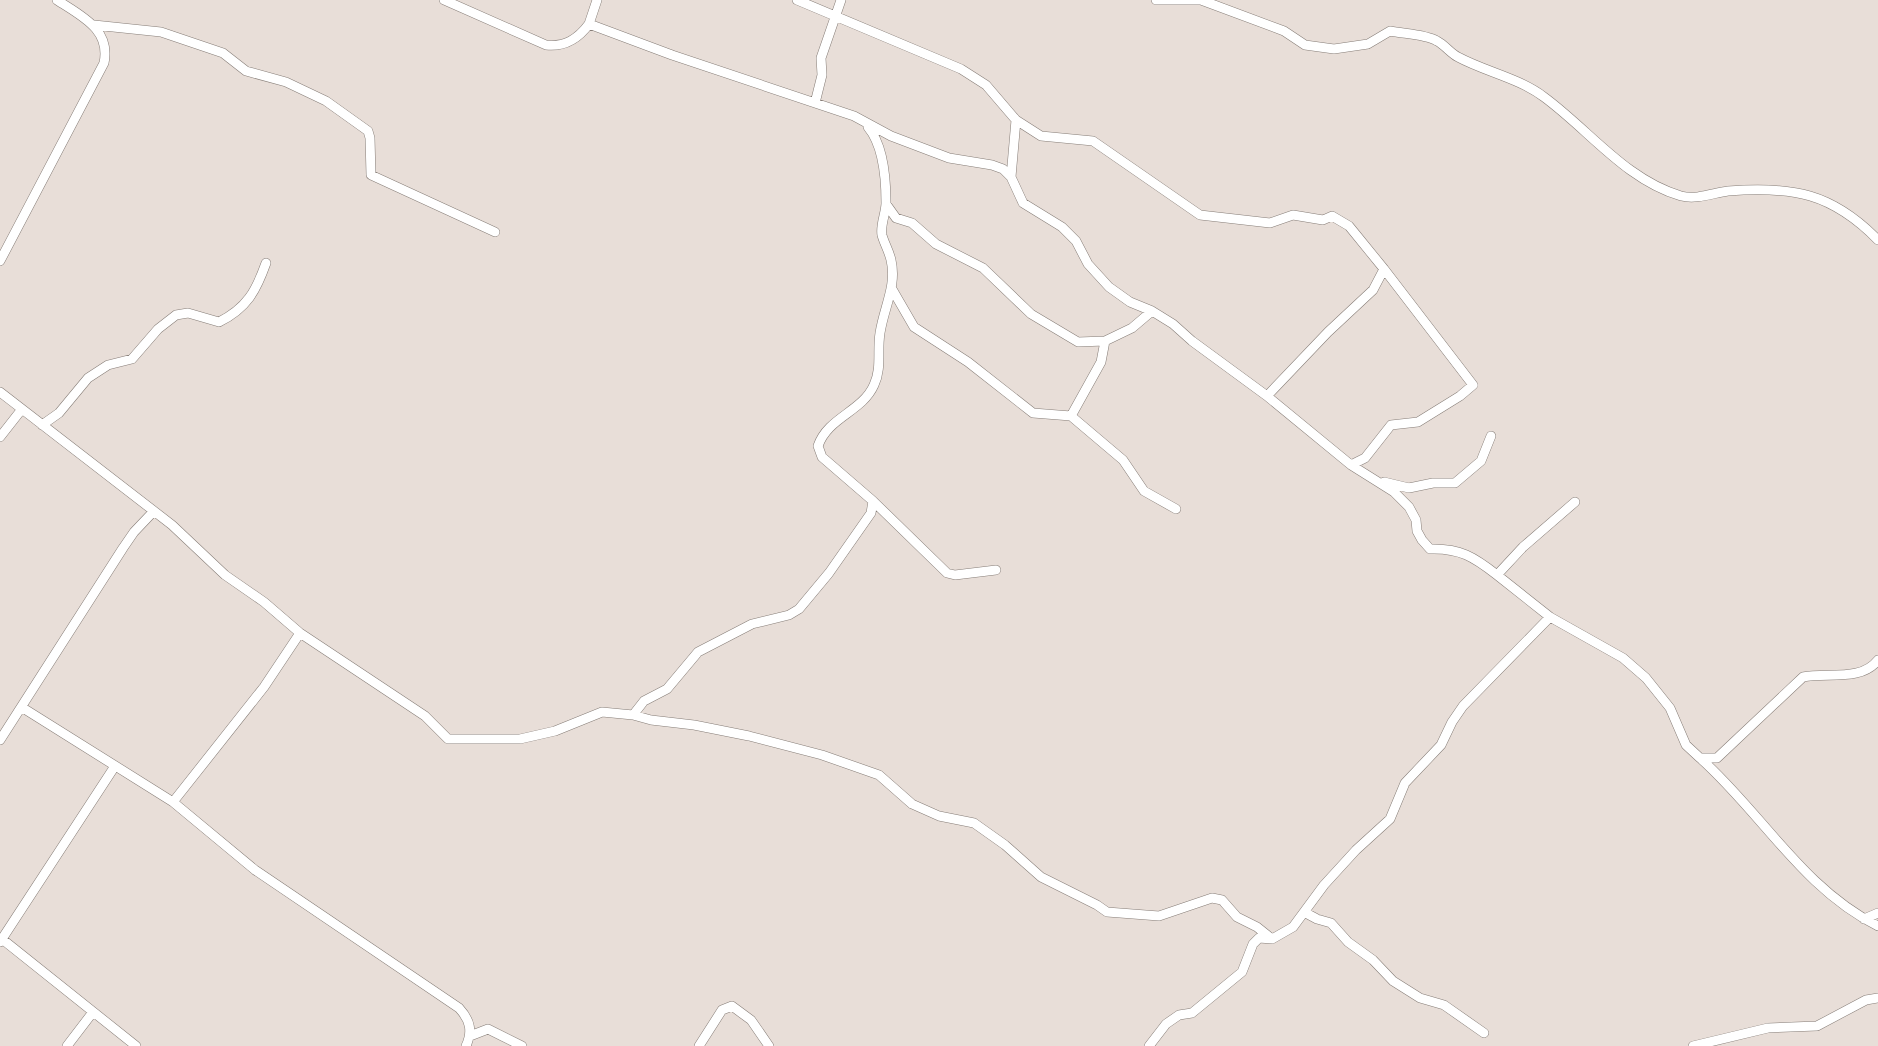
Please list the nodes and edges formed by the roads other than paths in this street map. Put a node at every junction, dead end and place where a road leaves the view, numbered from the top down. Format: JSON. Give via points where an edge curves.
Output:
{"nodes":[{"id":1,"x":57,"y":0,"type":"edge"},
{"id":2,"x":444,"y":0,"type":"edge"},
{"id":3,"x":597,"y":0,"type":"edge"},
{"id":4,"x":797,"y":0,"type":"edge"},
{"id":5,"x":841,"y":0,"type":"edge"},
{"id":6,"x":1156,"y":0,"type":"edge"},
{"id":7,"x":1201,"y":0,"type":"edge"},
{"id":8,"x":835,"y":17,"type":"junction"},
{"id":9,"x":589,"y":24,"type":"junction"},
{"id":10,"x":94,"y":25,"type":"junction"},
{"id":11,"x":815,"y":103,"type":"junction"},
{"id":12,"x":1016,"y":120,"type":"junction"},
{"id":13,"x":865,"y":123,"type":"junction"},
{"id":14,"x":1011,"y":177,"type":"junction"},
{"id":15,"x":886,"y":204,"type":"junction"},
{"id":16,"x":495,"y":232,"type":"dead end"},
{"id":17,"x":1878,"y":240,"type":"edge"},
{"id":18,"x":0,"y":261,"type":"edge"},
{"id":19,"x":266,"y":262,"type":"dead end"},
{"id":20,"x":1384,"y":269,"type":"junction"},
{"id":21,"x":892,"y":289,"type":"junction"},
{"id":22,"x":1152,"y":311,"type":"junction"},
{"id":23,"x":1105,"y":341,"type":"junction"},
{"id":24,"x":0,"y":392,"type":"edge"},
{"id":25,"x":1268,"y":396,"type":"junction"},
{"id":26,"x":22,"y":409,"type":"junction"},
{"id":27,"x":1071,"y":416,"type":"junction"},
{"id":28,"x":42,"y":425,"type":"junction"},
{"id":29,"x":1491,"y":436,"type":"dead end"},
{"id":30,"x":0,"y":437,"type":"edge"},
{"id":31,"x":1351,"y":465,"type":"junction"},
{"id":32,"x":1379,"y":481,"type":"junction"},
{"id":33,"x":873,"y":501,"type":"junction"},
{"id":34,"x":1575,"y":502,"type":"dead end"},
{"id":35,"x":1176,"y":509,"type":"dead end"},
{"id":36,"x":153,"y":512,"type":"junction"},
{"id":37,"x":996,"y":570,"type":"dead end"},
{"id":38,"x":1497,"y":575,"type":"junction"},
{"id":39,"x":1550,"y":617,"type":"junction"},
{"id":40,"x":300,"y":634,"type":"junction"},
{"id":41,"x":1878,"y":660,"type":"edge"},
{"id":42,"x":23,"y":708,"type":"junction"},
{"id":43,"x":633,"y":715,"type":"junction"},
{"id":44,"x":0,"y":740,"type":"edge"},
{"id":45,"x":1700,"y":758,"type":"junction"},
{"id":46,"x":115,"y":766,"type":"junction"},
{"id":47,"x":173,"y":802,"type":"junction"},
{"id":48,"x":1304,"y":912,"type":"junction"},
{"id":49,"x":1878,"y":913,"type":"edge"},
{"id":50,"x":1864,"y":919,"type":"junction"},
{"id":51,"x":1878,"y":926,"type":"edge"},
{"id":52,"x":1272,"y":940,"type":"junction"},
{"id":53,"x":1,"y":941,"type":"edge"},
{"id":54,"x":1878,"y":998,"type":"edge"},
{"id":55,"x":93,"y":1012,"type":"junction"},
{"id":56,"x":1484,"y":1033,"type":"dead end"},
{"id":57,"x":470,"y":1036,"type":"junction"},
{"id":58,"x":66,"y":1046,"type":"edge"},
{"id":59,"x":136,"y":1046,"type":"edge"},
{"id":60,"x":466,"y":1046,"type":"edge"},
{"id":61,"x":522,"y":1046,"type":"edge"},
{"id":62,"x":699,"y":1046,"type":"edge"},
{"id":63,"x":769,"y":1046,"type":"edge"},
{"id":64,"x":1149,"y":1046,"type":"edge"},
{"id":65,"x":1693,"y":1046,"type":"edge"}],
"edges":[{"from":1,"to":10,"type":"street"},
{"from":2,"to":9,"type":"street","via":[[545,45],[574,40]]},
{"from":3,"to":9,"type":"street"},
{"from":4,"to":8,"type":"street"},
{"from":5,"to":8,"type":"street"},
{"from":6,"to":7,"type":"street"},
{"from":7,"to":17,"type":"street","via":[[1284,31],[1305,45],[1334,49],[1368,44],[1390,31],[1436,40],[1456,57],[1543,96],[1631,170],[1668,190],[1695,198],[1777,189],[1819,198]]},
{"from":8,"to":11,"type":"street","via":[[821,58]]},
{"from":8,"to":12,"type":"street","via":[[961,69],[986,85]]},
{"from":9,"to":11,"type":"street"},
{"from":10,"to":16,"type":"street","via":[[161,32],[223,53],[246,71],[286,82],[326,101],[368,131],[371,175]]},
{"from":10,"to":18,"type":"street","via":[[106,50],[104,63]]},
{"from":11,"to":13,"type":"street"},
{"from":12,"to":14,"type":"street"},
{"from":12,"to":20,"type":"street","via":[[1041,136],[1093,141],[1200,215],[1270,223],[1293,215],[1323,220],[1332,216],[1349,226]]},
{"from":13,"to":14,"type":"street","via":[[949,158],[1003,169]]},
{"from":13,"to":15,"type":"street","via":[[877,137]]},
{"from":14,"to":22,"type":"street","via":[[1023,203],[1062,227],[1109,287]]},
{"from":15,"to":21,"type":"street","via":[[881,233],[891,260]]},
{"from":15,"to":23,"type":"street","via":[[896,218],[912,223],[936,244],[983,268],[1031,314],[1078,342]]},
{"from":19,"to":28,"type":"street","via":[[256,291],[231,316],[219,322],[188,313],[176,315],[132,359],[88,378],[59,413]]},
{"from":20,"to":25,"type":"street","via":[[1373,290]]},
{"from":20,"to":31,"type":"street","via":[[1473,385],[1418,422],[1391,425],[1365,458]]},
{"from":21,"to":27,"type":"street","via":[[914,327],[968,362],[1033,414]]},
{"from":21,"to":33,"type":"street","via":[[880,332],[880,369],[874,387],[862,403],[831,425],[818,446],[822,457]]},
{"from":22,"to":23,"type":"street","via":[[1132,328]]},
{"from":22,"to":25,"type":"street"},
{"from":23,"to":27,"type":"street","via":[[1101,362]]},
{"from":24,"to":26,"type":"street"},
{"from":25,"to":31,"type":"street"},
{"from":26,"to":28,"type":"street"},
{"from":26,"to":30,"type":"street"},
{"from":27,"to":35,"type":"street","via":[[1123,460],[1144,491]]},
{"from":28,"to":36,"type":"street"},
{"from":29,"to":32,"type":"street","via":[[1481,461],[1455,483],[1409,488]]},
{"from":31,"to":32,"type":"street"},
{"from":32,"to":38,"type":"street","via":[[1409,507],[1417,531],[1430,549],[1451,548]]},
{"from":33,"to":37,"type":"street","via":[[947,573]]},
{"from":33,"to":43,"type":"street","via":[[859,531],[799,609],[752,624],[698,652],[667,689],[644,701]]},
{"from":34,"to":38,"type":"street"},
{"from":36,"to":40,"type":"street"},
{"from":36,"to":42,"type":"street","via":[[123,548]]},
{"from":38,"to":39,"type":"street"},
{"from":39,"to":45,"type":"street","via":[[1623,658],[1646,678],[1670,708],[1686,745]]},
{"from":39,"to":48,"type":"street","via":[[1463,706],[1441,745],[1405,783],[1390,819],[1356,849]]},
{"from":40,"to":43,"type":"street","via":[[425,716],[447,739],[520,739],[602,712]]},
{"from":40,"to":47,"type":"street"},
{"from":41,"to":45,"type":"street","via":[[1853,674],[1803,677],[1717,758]]},
{"from":42,"to":44,"type":"street"},
{"from":42,"to":46,"type":"street"},
{"from":43,"to":52,"type":"street","via":[[749,736],[879,775],[912,804],[939,816],[974,823],[1041,877],[1107,912],[1159,916],[1212,898],[1222,900],[1237,917]]},
{"from":45,"to":50,"type":"street","via":[[1801,867],[1839,903]]},
{"from":46,"to":47,"type":"street"},
{"from":46,"to":53,"type":"street"},
{"from":47,"to":57,"type":"street","via":[[255,870],[459,1008],[468,1018]]},
{"from":48,"to":52,"type":"street","via":[[1293,927]]},
{"from":48,"to":56,"type":"street","via":[[1331,923],[1393,981],[1420,998],[1444,1005]]},
{"from":49,"to":50,"type":"street"},
{"from":50,"to":51,"type":"street"},
{"from":52,"to":64,"type":"street","via":[[1259,938],[1242,972],[1192,1013],[1166,1024]]},
{"from":53,"to":55,"type":"street"},
{"from":54,"to":65,"type":"street","via":[[1817,1026],[1768,1028]]},
{"from":55,"to":58,"type":"street"},
{"from":55,"to":59,"type":"street"},
{"from":57,"to":60,"type":"street"},
{"from":57,"to":61,"type":"street","via":[[488,1029]]},
{"from":62,"to":63,"type":"street","via":[[722,1010],[732,1006],[751,1020]]}]}
